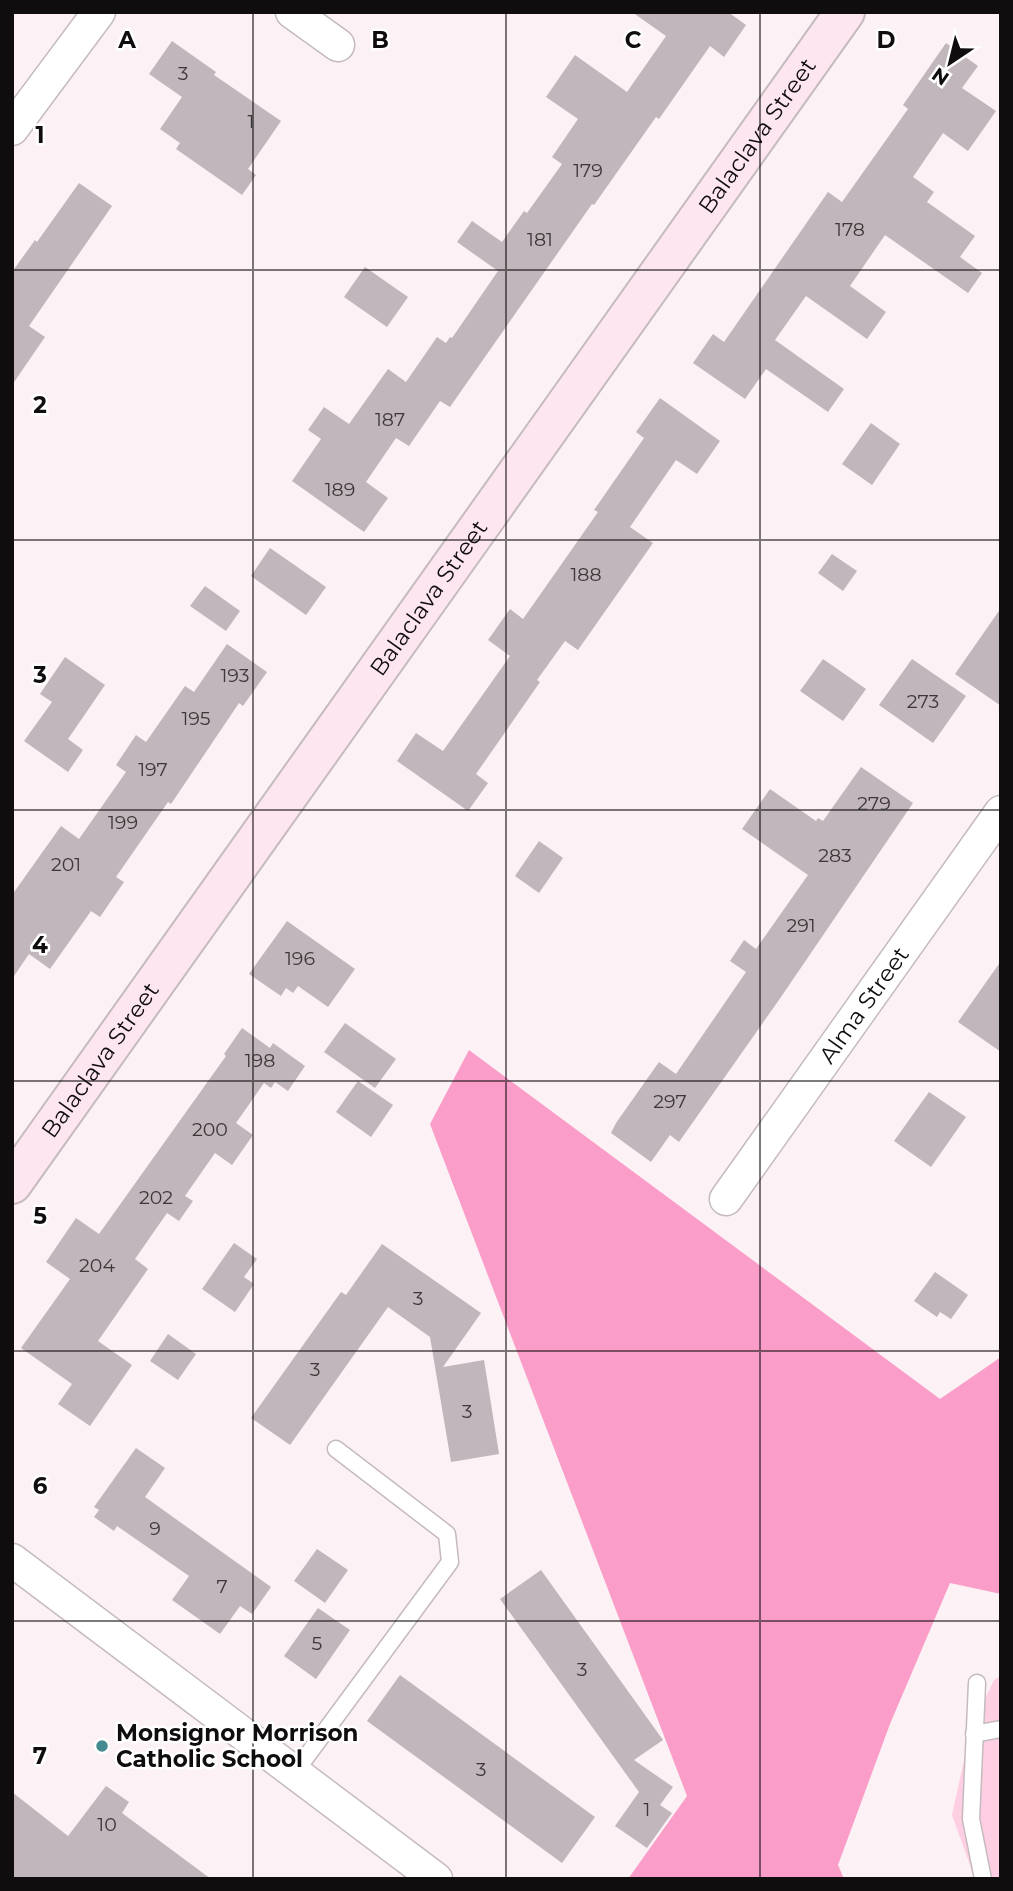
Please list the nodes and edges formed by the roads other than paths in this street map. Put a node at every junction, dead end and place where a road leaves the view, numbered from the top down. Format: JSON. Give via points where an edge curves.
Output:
{"nodes":[{"id":1,"x":99,"y":12,"type":"edge"},
{"id":2,"x":292,"y":12,"type":"edge"},
{"id":3,"x":845,"y":12,"type":"edge"},
{"id":4,"x":338,"y":45,"type":"dead end"},
{"id":5,"x":12,"y":129,"type":"edge"},
{"id":6,"x":1001,"y":812,"type":"edge"},
{"id":7,"x":12,"y":1184,"type":"edge"},
{"id":8,"x":726,"y":1199,"type":"dead end"},
{"id":9,"x":337,"y":1449,"type":"dead end"},
{"id":10,"x":12,"y":1560,"type":"edge"},
{"id":11,"x":977,"y":1683,"type":"dead end"},
{"id":12,"x":1001,"y":1729,"type":"edge"},
{"id":13,"x":974,"y":1734,"type":"junction"},
{"id":14,"x":295,"y":1772,"type":"junction"},
{"id":15,"x":436,"y":1879,"type":"edge"},
{"id":16,"x":983,"y":1879,"type":"edge"}],
"edges":[{"from":1,"to":5,"type":"street"},
{"from":2,"to":4,"type":"street"},
{"from":3,"to":7,"type":"street","name":"Balaclava Street"},
{"from":6,"to":8,"type":"street","name":"Alma Street"},
{"from":9,"to":14,"type":"lane","via":[[447,1534],[450,1562]]},
{"from":10,"to":14,"type":"street"},
{"from":11,"to":13,"type":"lane"},
{"from":12,"to":13,"type":"lane"},
{"from":13,"to":16,"type":"lane","via":[[971,1819]]},
{"from":14,"to":15,"type":"street"}]}
